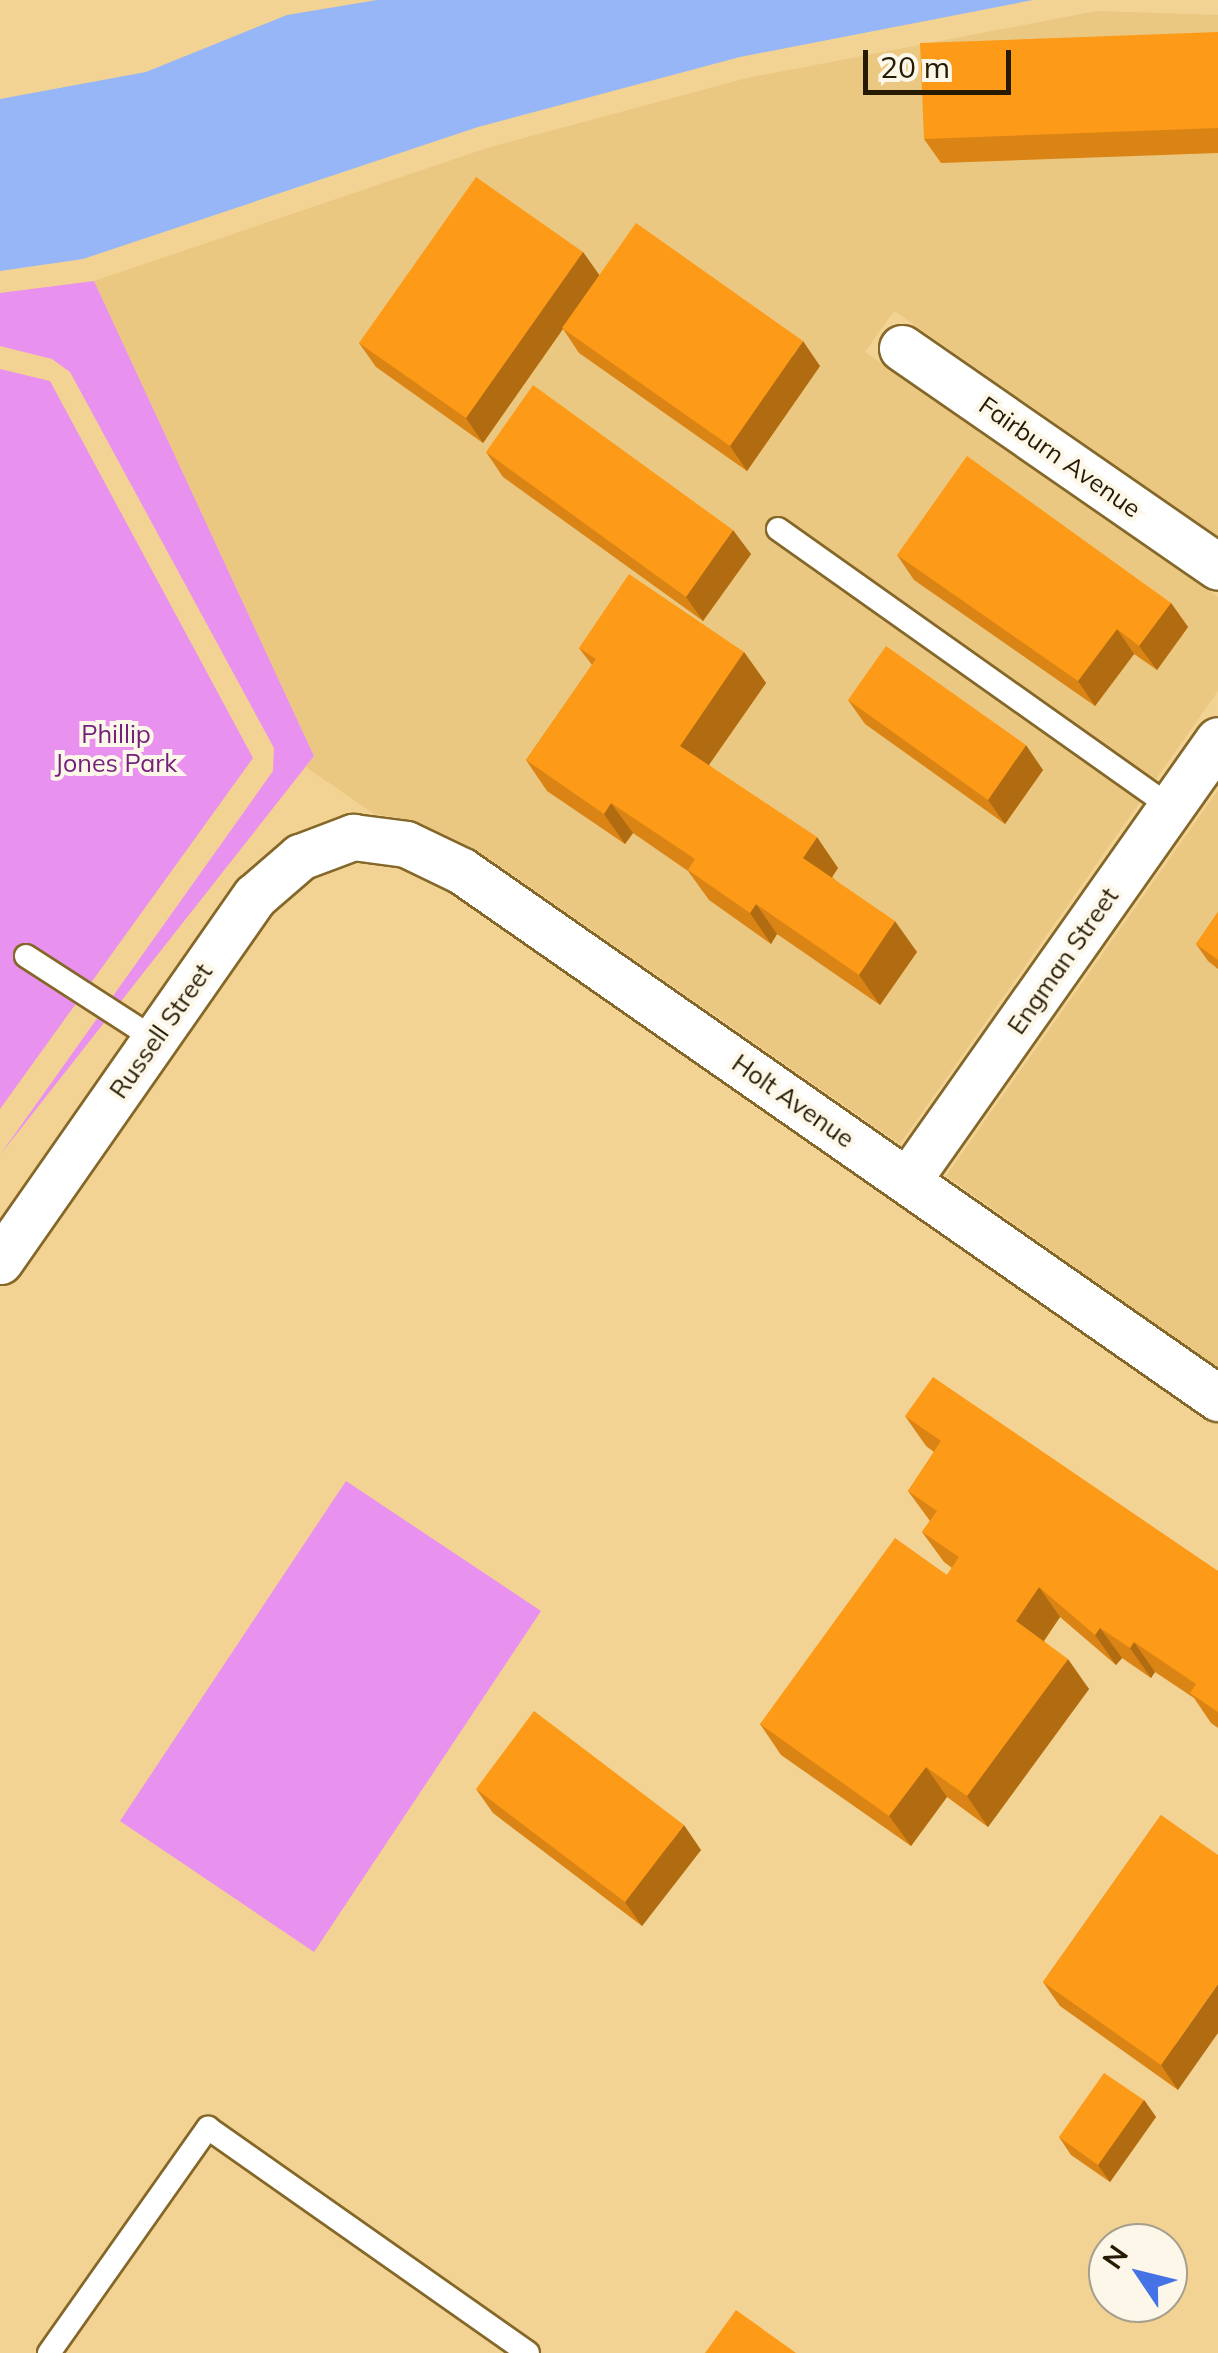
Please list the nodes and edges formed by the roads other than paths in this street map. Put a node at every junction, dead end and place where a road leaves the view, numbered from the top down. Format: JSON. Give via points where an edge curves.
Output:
{"nodes":[{"id":1,"x":902,"y":348,"type":"dead end"},
{"id":2,"x":778,"y":530,"type":"dead end"},
{"id":3,"x":1218,"y":567,"type":"edge"},
{"id":4,"x":1218,"y":740,"type":"edge"},
{"id":5,"x":1172,"y":807,"type":"junction"},
{"id":6,"x":352,"y":837,"type":"joint"},
{"id":7,"x":26,"y":956,"type":"dead end"},
{"id":8,"x":155,"y":1039,"type":"junction"},
{"id":9,"x":908,"y":1180,"type":"junction"},
{"id":10,"x":0,"y":1261,"type":"edge"},
{"id":11,"x":1218,"y":1398,"type":"edge"},
{"id":12,"x":49,"y":2353,"type":"edge"},
{"id":13,"x":528,"y":2353,"type":"edge"}],
"edges":[{"from":1,"to":3,"type":"street","name":"Fairburn Avenue"},
{"from":2,"to":5,"type":"lane"},
{"from":4,"to":5,"type":"street","name":"Engman Street"},
{"from":5,"to":9,"type":"street","name":"Engman Street"},
{"from":6,"to":8,"type":"street","name":"Russell Street","via":[[300,857],[255,896]]},
{"from":6,"to":9,"type":"street","name":"Holt Avenue","via":[[406,844],[462,871]]},
{"from":7,"to":8,"type":"lane"},
{"from":8,"to":10,"type":"street","name":"Russell Street"},
{"from":9,"to":11,"type":"street","name":"Holt Avenue"},
{"from":12,"to":13,"type":"lane","via":[[208,2128]]}]}
